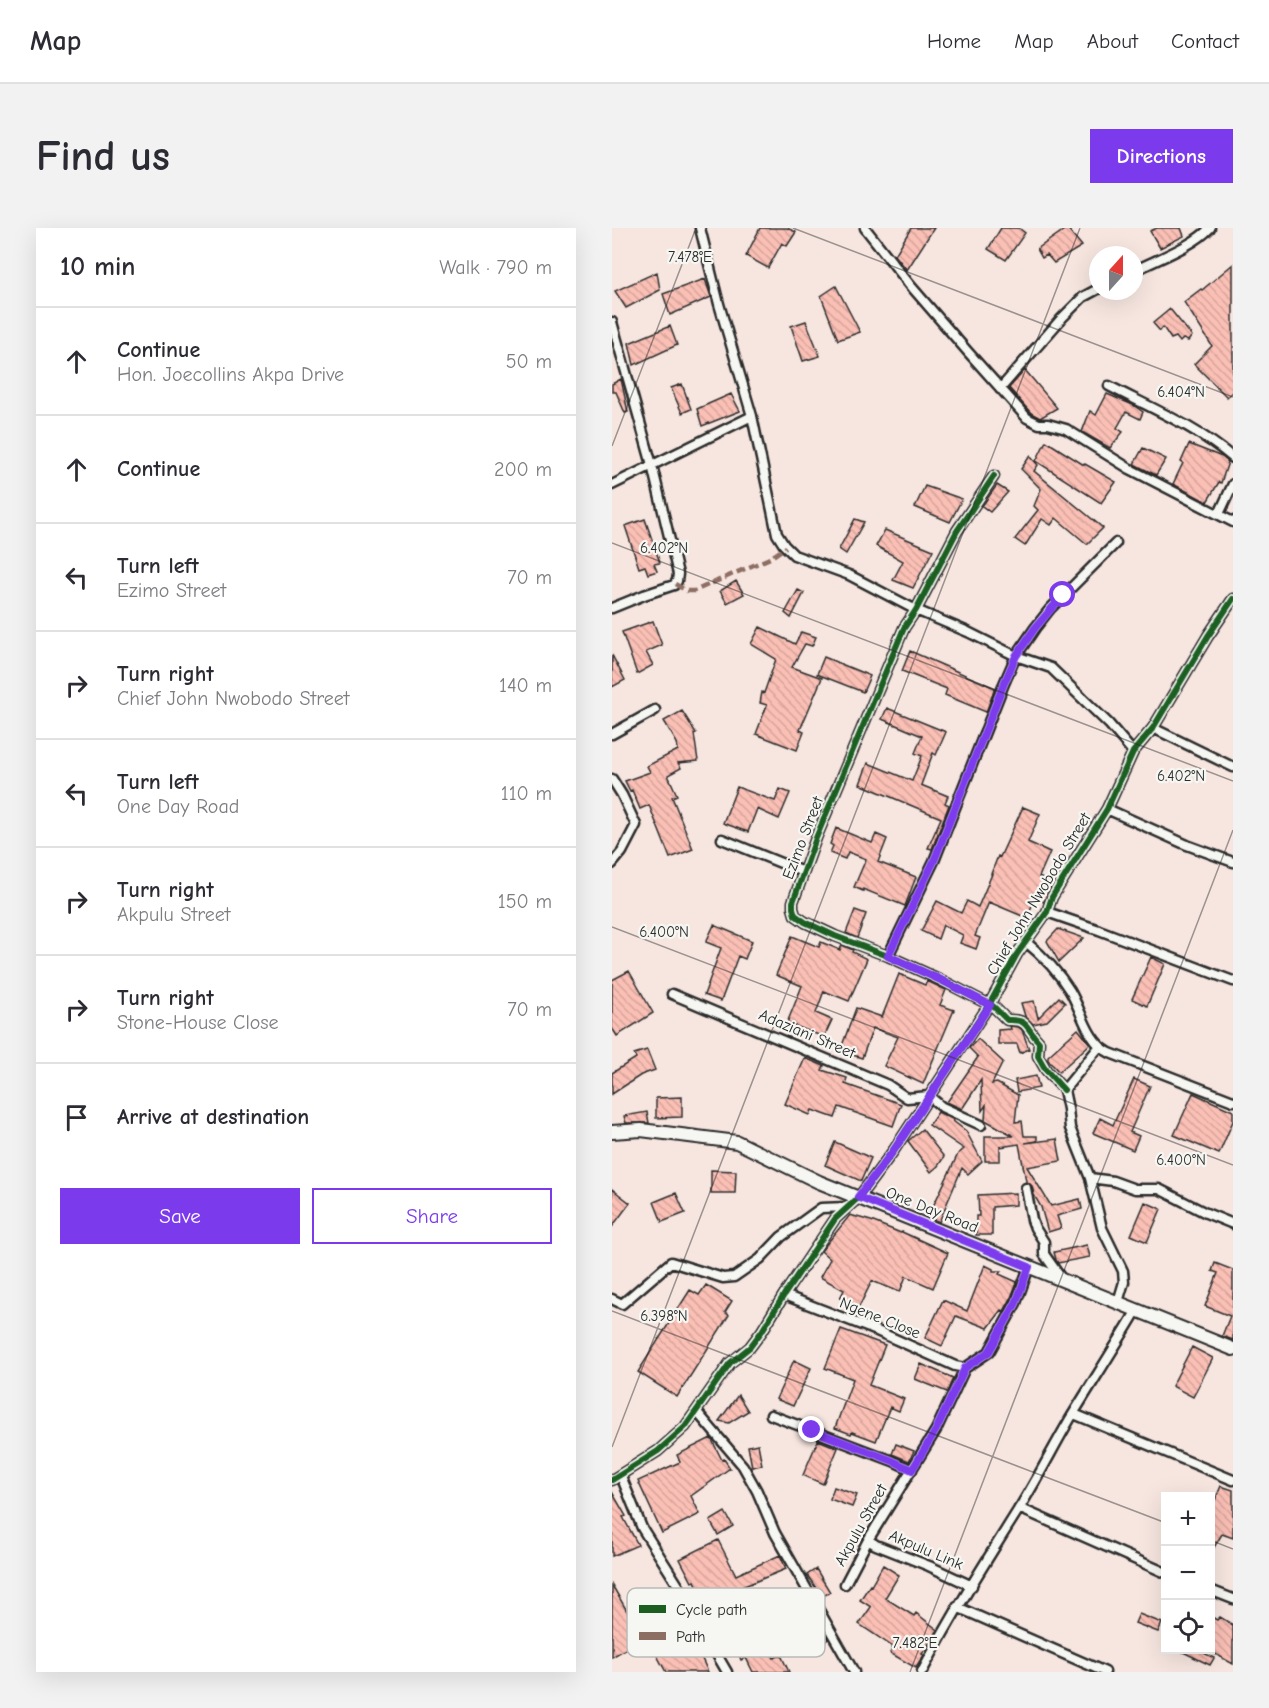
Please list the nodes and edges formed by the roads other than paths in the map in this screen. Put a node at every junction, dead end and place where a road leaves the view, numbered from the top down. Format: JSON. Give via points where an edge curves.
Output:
{"nodes":[{"id":1,"x":700,"y":228,"type":"edge"},
{"id":2,"x":865,"y":228,"type":"edge"},
{"id":3,"x":1205,"y":230,"type":"edge"},
{"id":4,"x":1143,"y":266,"type":"edge"},
{"id":5,"x":1089,"y":294,"type":"edge"},
{"id":6,"x":612,"y":322,"type":"edge"},
{"id":7,"x":1109,"y":386,"type":"dead end"},
{"id":8,"x":1000,"y":389,"type":"junction"},
{"id":9,"x":752,"y":416,"type":"junction"},
{"id":10,"x":1233,"y":458,"type":"edge"},
{"id":11,"x":652,"y":465,"type":"junction"},
{"id":12,"x":994,"y":476,"type":"dead end"},
{"id":13,"x":1233,"y":484,"type":"edge"},
{"id":14,"x":612,"y":485,"type":"edge"},
{"id":15,"x":1219,"y":514,"type":"junction"},
{"id":16,"x":1233,"y":522,"type":"edge"},
{"id":17,"x":1116,"y":543,"type":"dead end"},
{"id":18,"x":1233,"y":599,"type":"edge"},
{"id":19,"x":612,"y":608,"type":"edge"},
{"id":20,"x":916,"y":610,"type":"junction"},
{"id":21,"x":1016,"y":656,"type":"junction"},
{"id":22,"x":655,"y":710,"type":"dead end"},
{"id":23,"x":1153,"y":728,"type":"junction"},
{"id":24,"x":612,"y":734,"type":"edge"},
{"id":25,"x":1133,"y":752,"type":"junction"},
{"id":26,"x":1233,"y":767,"type":"edge"},
{"id":27,"x":612,"y":779,"type":"edge"},
{"id":28,"x":1107,"y":809,"type":"junction"},
{"id":29,"x":722,"y":839,"type":"dead end"},
{"id":30,"x":1233,"y":862,"type":"edge"},
{"id":31,"x":612,"y":864,"type":"edge"},
{"id":32,"x":803,"y":872,"type":"junction"},
{"id":33,"x":1047,"y":912,"type":"junction"},
{"id":34,"x":1026,"y":942,"type":"junction"},
{"id":35,"x":888,"y":956,"type":"junction"},
{"id":36,"x":1233,"y":981,"type":"edge"},
{"id":37,"x":672,"y":994,"type":"dead end"},
{"id":38,"x":990,"y":1005,"type":"junction"},
{"id":39,"x":1099,"y":1047,"type":"junction"},
{"id":40,"x":1064,"y":1090,"type":"junction"},
{"id":41,"x":929,"y":1096,"type":"junction"},
{"id":42,"x":1233,"y":1101,"type":"edge"},
{"id":43,"x":981,"y":1125,"type":"dead end"},
{"id":44,"x":612,"y":1131,"type":"edge"},
{"id":45,"x":1090,"y":1178,"type":"junction"},
{"id":46,"x":1026,"y":1188,"type":"dead end"},
{"id":47,"x":858,"y":1197,"type":"junction"},
{"id":48,"x":847,"y":1208,"type":"junction"},
{"id":49,"x":1233,"y":1224,"type":"edge"},
{"id":50,"x":1029,"y":1267,"type":"junction"},
{"id":51,"x":1063,"y":1281,"type":"junction"},
{"id":52,"x":784,"y":1295,"type":"junction"},
{"id":53,"x":612,"y":1299,"type":"edge"},
{"id":54,"x":1118,"y":1302,"type":"junction"},
{"id":55,"x":1137,"y":1310,"type":"junction"},
{"id":56,"x":1233,"y":1349,"type":"edge"},
{"id":57,"x":965,"y":1368,"type":"junction"},
{"id":58,"x":697,"y":1412,"type":"junction"},
{"id":59,"x":1074,"y":1414,"type":"junction"},
{"id":60,"x":771,"y":1415,"type":"dead end"},
{"id":61,"x":912,"y":1470,"type":"junction"},
{"id":62,"x":616,"y":1478,"type":"edge"},
{"id":63,"x":1233,"y":1480,"type":"edge"},
{"id":64,"x":1020,"y":1508,"type":"junction"},
{"id":65,"x":868,"y":1540,"type":"junction"},
{"id":66,"x":1161,"y":1571,"type":"edge"},
{"id":67,"x":845,"y":1584,"type":"dead end"},
{"id":68,"x":972,"y":1586,"type":"junction"},
{"id":69,"x":680,"y":1588,"type":"edge"},
{"id":70,"x":806,"y":1588,"type":"edge"},
{"id":71,"x":1215,"y":1592,"type":"edge"},
{"id":72,"x":1233,"y":1599,"type":"edge"},
{"id":73,"x":957,"y":1607,"type":"junction"},
{"id":74,"x":825,"y":1621,"type":"edge"},
{"id":75,"x":718,"y":1657,"type":"edge"},
{"id":76,"x":727,"y":1672,"type":"edge"},
{"id":77,"x":854,"y":1672,"type":"edge"},
{"id":78,"x":922,"y":1672,"type":"edge"},
{"id":79,"x":1105,"y":1672,"type":"edge"}],
"edges":[{"from":1,"to":9,"type":"street"},
{"from":2,"to":8,"type":"street"},
{"from":3,"to":4,"type":"street","via":[[1188,244]]},
{"from":5,"to":8,"type":"street","via":[[1062,318]]},
{"from":6,"to":11,"type":"street"},
{"from":7,"to":10,"type":"street","via":[[1179,422]]},
{"from":8,"to":15,"type":"street","via":[[1034,422],[1066,429],[1130,469]]},
{"from":9,"to":11,"type":"street"},
{"from":9,"to":20,"type":"street","via":[[777,534],[784,545],[794,555],[849,575]]},
{"from":11,"to":14,"type":"street"},
{"from":11,"to":19,"type":"street","via":[[677,581]]},
{"from":12,"to":20,"type":"street","name":"Ezimo Street","via":[[957,531]]},
{"from":13,"to":15,"type":"street"},
{"from":15,"to":16,"type":"street"},
{"from":17,"to":21,"type":"street","via":[[1050,609]]},
{"from":18,"to":23,"type":"street","name":"Chief John Nwobodo Street"},
{"from":20,"to":21,"type":"street"},
{"from":20,"to":32,"type":"street","name":"Ezimo Street","via":[[904,628]]},
{"from":21,"to":25,"type":"street","via":[[1051,668]]},
{"from":21,"to":35,"type":"street","via":[[934,861]]},
{"from":22,"to":24,"type":"street"},
{"from":23,"to":25,"type":"street","name":"Chief John Nwobodo Street"},
{"from":23,"to":26,"type":"street"},
{"from":25,"to":28,"type":"street","name":"Chief John Nwobodo Street"},
{"from":27,"to":31,"type":"street","via":[[636,825]]},
{"from":28,"to":30,"type":"street"},
{"from":28,"to":33,"type":"street","name":"Chief John Nwobodo Street","via":[[1052,897]]},
{"from":29,"to":32,"type":"street"},
{"from":32,"to":35,"type":"street","name":"Ezimo Street","via":[[793,902],[795,915],[835,936]]},
{"from":33,"to":34,"type":"street","name":"Chief John Nwobodo Street"},
{"from":33,"to":36,"type":"street"},
{"from":34,"to":38,"type":"street","name":"Chief John Nwobodo Street"},
{"from":34,"to":39,"type":"street","via":[[1068,988]]},
{"from":35,"to":38,"type":"street","name":"Ezimo Street"},
{"from":37,"to":41,"type":"street","name":"Adaziani Street","via":[[888,1085],[907,1098]]},
{"from":38,"to":40,"type":"street","name":"Ezimo Street","via":[[1007,1020],[1019,1019],[1027,1025],[1039,1042],[1038,1056]]},
{"from":38,"to":41,"type":"street","name":"Chief John Nwobodo Street"},
{"from":39,"to":40,"type":"street"},
{"from":39,"to":42,"type":"street"},
{"from":40,"to":45,"type":"street","via":[[1070,1128]]},
{"from":41,"to":43,"type":"street","via":[[942,1107]]},
{"from":41,"to":47,"type":"street","name":"Chief John Nwobodo Street"},
{"from":44,"to":47,"type":"main road","name":"One Day Road","via":[[641,1130],[737,1142]]},
{"from":45,"to":49,"type":"street","via":[[1135,1189],[1159,1190]]},
{"from":45,"to":54,"type":"street","via":[[1101,1228],[1123,1271]]},
{"from":46,"to":51,"type":"street","via":[[1032,1220],[1044,1242],[1044,1254]]},
{"from":47,"to":48,"type":"street","name":"Chief John Nwobodo Street"},
{"from":47,"to":50,"type":"main road","name":"One Day Road"},
{"from":48,"to":52,"type":"street","name":"Chief John Nwobodo Street","via":[[835,1219]]},
{"from":48,"to":53,"type":"street","via":[[821,1208],[734,1277],[723,1278],[671,1262],[622,1304]]},
{"from":50,"to":51,"type":"main road","name":"One Day Road"},
{"from":50,"to":57,"type":"street","via":[[1016,1303],[989,1352]]},
{"from":51,"to":54,"type":"main road","name":"One Day Road"},
{"from":52,"to":57,"type":"street","name":"Ngene Close"},
{"from":52,"to":58,"type":"street","name":"Chief John Nwobodo Street","via":[[762,1331],[730,1364]]},
{"from":54,"to":55,"type":"main road","name":"One Day Road"},
{"from":55,"to":56,"type":"main road","name":"One Day Road"},
{"from":55,"to":59,"type":"street"},
{"from":57,"to":61,"type":"street","name":"Akpulu Street"},
{"from":58,"to":62,"type":"street","name":"Chief John Nwobodo Street","via":[[658,1451]]},
{"from":58,"to":70,"type":"street","via":[[743,1466]]},
{"from":59,"to":63,"type":"street"},
{"from":59,"to":64,"type":"street"},
{"from":60,"to":61,"type":"street"},
{"from":61,"to":65,"type":"street","name":"Akpulu Street"},
{"from":62,"to":69,"type":"street"},
{"from":64,"to":66,"type":"street"},
{"from":64,"to":68,"type":"street"},
{"from":65,"to":67,"type":"street","name":"Akpulu Street"},
{"from":65,"to":68,"type":"street","name":"Akpulu Link"},
{"from":68,"to":73,"type":"street"},
{"from":71,"to":72,"type":"street"},
{"from":73,"to":78,"type":"street"},
{"from":73,"to":79,"type":"street"},
{"from":74,"to":77,"type":"street"},
{"from":75,"to":76,"type":"street"}]}
